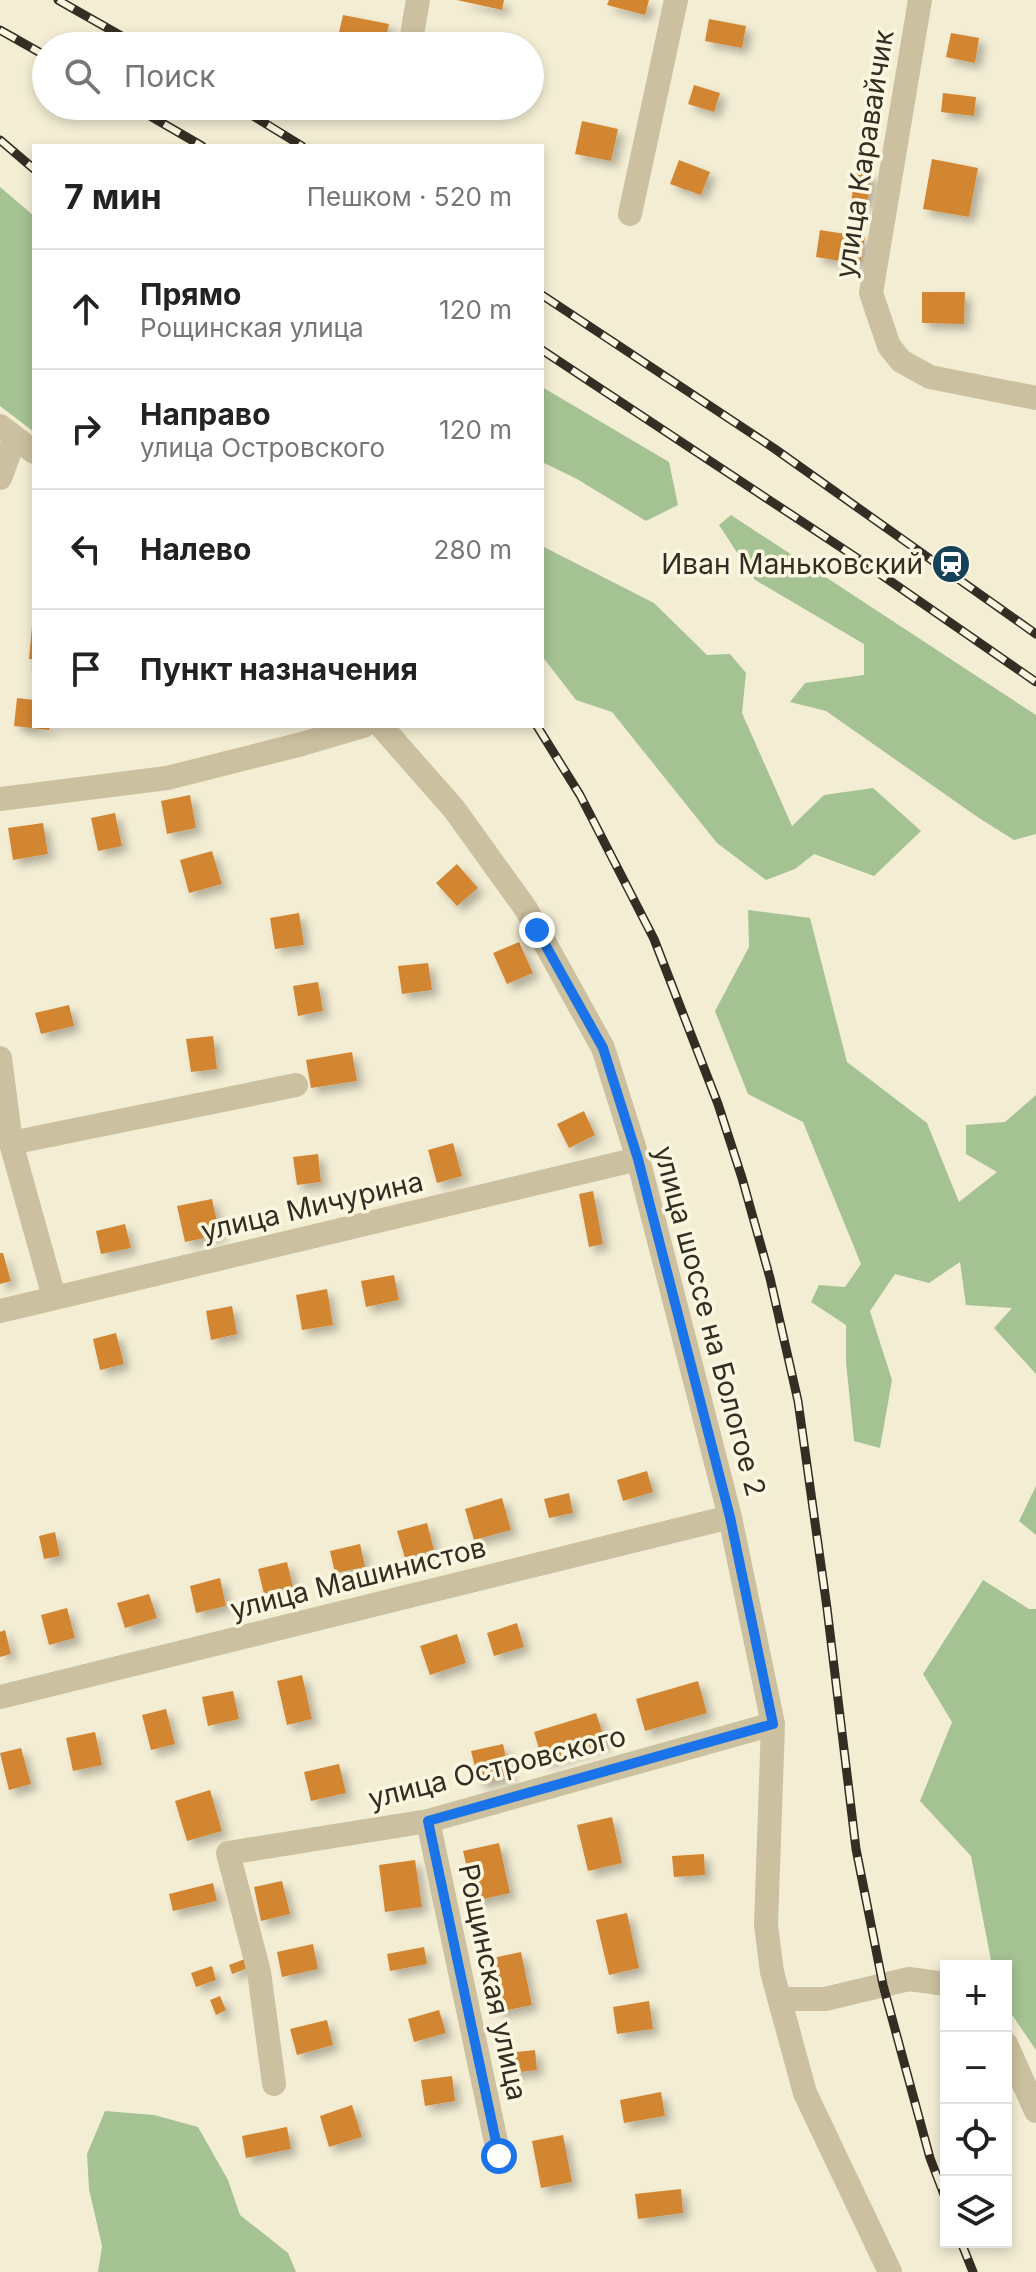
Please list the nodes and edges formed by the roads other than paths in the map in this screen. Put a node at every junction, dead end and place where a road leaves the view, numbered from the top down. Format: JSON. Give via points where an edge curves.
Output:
{"nodes":[{"id":1,"x":418,"y":0,"type":"edge"},
{"id":2,"x":676,"y":0,"type":"edge"},
{"id":3,"x":920,"y":0,"type":"edge"},
{"id":4,"x":412,"y":32,"type":"edge"},
{"id":5,"x":630,"y":214,"type":"dead end"},
{"id":6,"x":1036,"y":398,"type":"edge"},
{"id":7,"x":16,"y":439,"type":"edge"},
{"id":8,"x":0,"y":478,"type":"edge"},
{"id":9,"x":356,"y":728,"type":"edge"},
{"id":10,"x":383,"y":728,"type":"edge"},
{"id":11,"x":0,"y":799,"type":"edge"},
{"id":12,"x":0,"y":1058,"type":"edge"},
{"id":13,"x":296,"y":1085,"type":"dead end"},
{"id":14,"x":11,"y":1143,"type":"junction"},
{"id":15,"x":638,"y":1159,"type":"junction"},
{"id":16,"x":54,"y":1297,"type":"junction"},
{"id":17,"x":0,"y":1311,"type":"edge"},
{"id":18,"x":730,"y":1517,"type":"junction"},
{"id":19,"x":0,"y":1697,"type":"edge"},
{"id":20,"x":773,"y":1724,"type":"junction"},
{"id":21,"x":428,"y":1821,"type":"junction"},
{"id":22,"x":940,"y":1983,"type":"edge"},
{"id":23,"x":780,"y":1999,"type":"junction"},
{"id":24,"x":1012,"y":2057,"type":"edge"},
{"id":25,"x":274,"y":2084,"type":"dead end"},
{"id":26,"x":1036,"y":2111,"type":"edge"},
{"id":27,"x":499,"y":2156,"type":"dead end"},
{"id":28,"x":890,"y":2272,"type":"edge"}],
"edges":[{"from":1,"to":4,"type":"street"},
{"from":2,"to":5,"type":"street"},
{"from":3,"to":6,"type":"street","name":"улица Каравайчик","via":[[871,293],[889,346],[901,361],[930,377]]},
{"from":7,"to":8,"type":"street"},
{"from":9,"to":11,"type":"street","via":[[167,778]]},
{"from":10,"to":15,"type":"street","name":"улица шоссе на Бологое 2","via":[[454,809],[526,909],[603,1048]]},
{"from":12,"to":14,"type":"street"},
{"from":13,"to":14,"type":"street"},
{"from":14,"to":16,"type":"street"},
{"from":15,"to":16,"type":"street","name":"улица Мичурина"},
{"from":15,"to":18,"type":"street","name":"улица шоссе на Бологое 2"},
{"from":16,"to":17,"type":"street","name":"улица Мичурина"},
{"from":18,"to":19,"type":"street","name":"улица Машинистов"},
{"from":18,"to":20,"type":"street","name":"улица шоссе на Бологое 2"},
{"from":20,"to":21,"type":"street","name":"улица Островского"},
{"from":20,"to":23,"type":"street","name":"улица шоссе на Бологое 2","via":[[766,1925]]},
{"from":21,"to":25,"type":"street","name":"улица Островского","via":[[228,1853],[259,1972]]},
{"from":21,"to":27,"type":"street","name":"Рощинская улица"},
{"from":22,"to":23,"type":"street","via":[[909,1979],[825,1999]]},
{"from":23,"to":28,"type":"street","name":"улица шоссе на Бологое 2","via":[[805,2093]]},
{"from":24,"to":26,"type":"street"}]}
